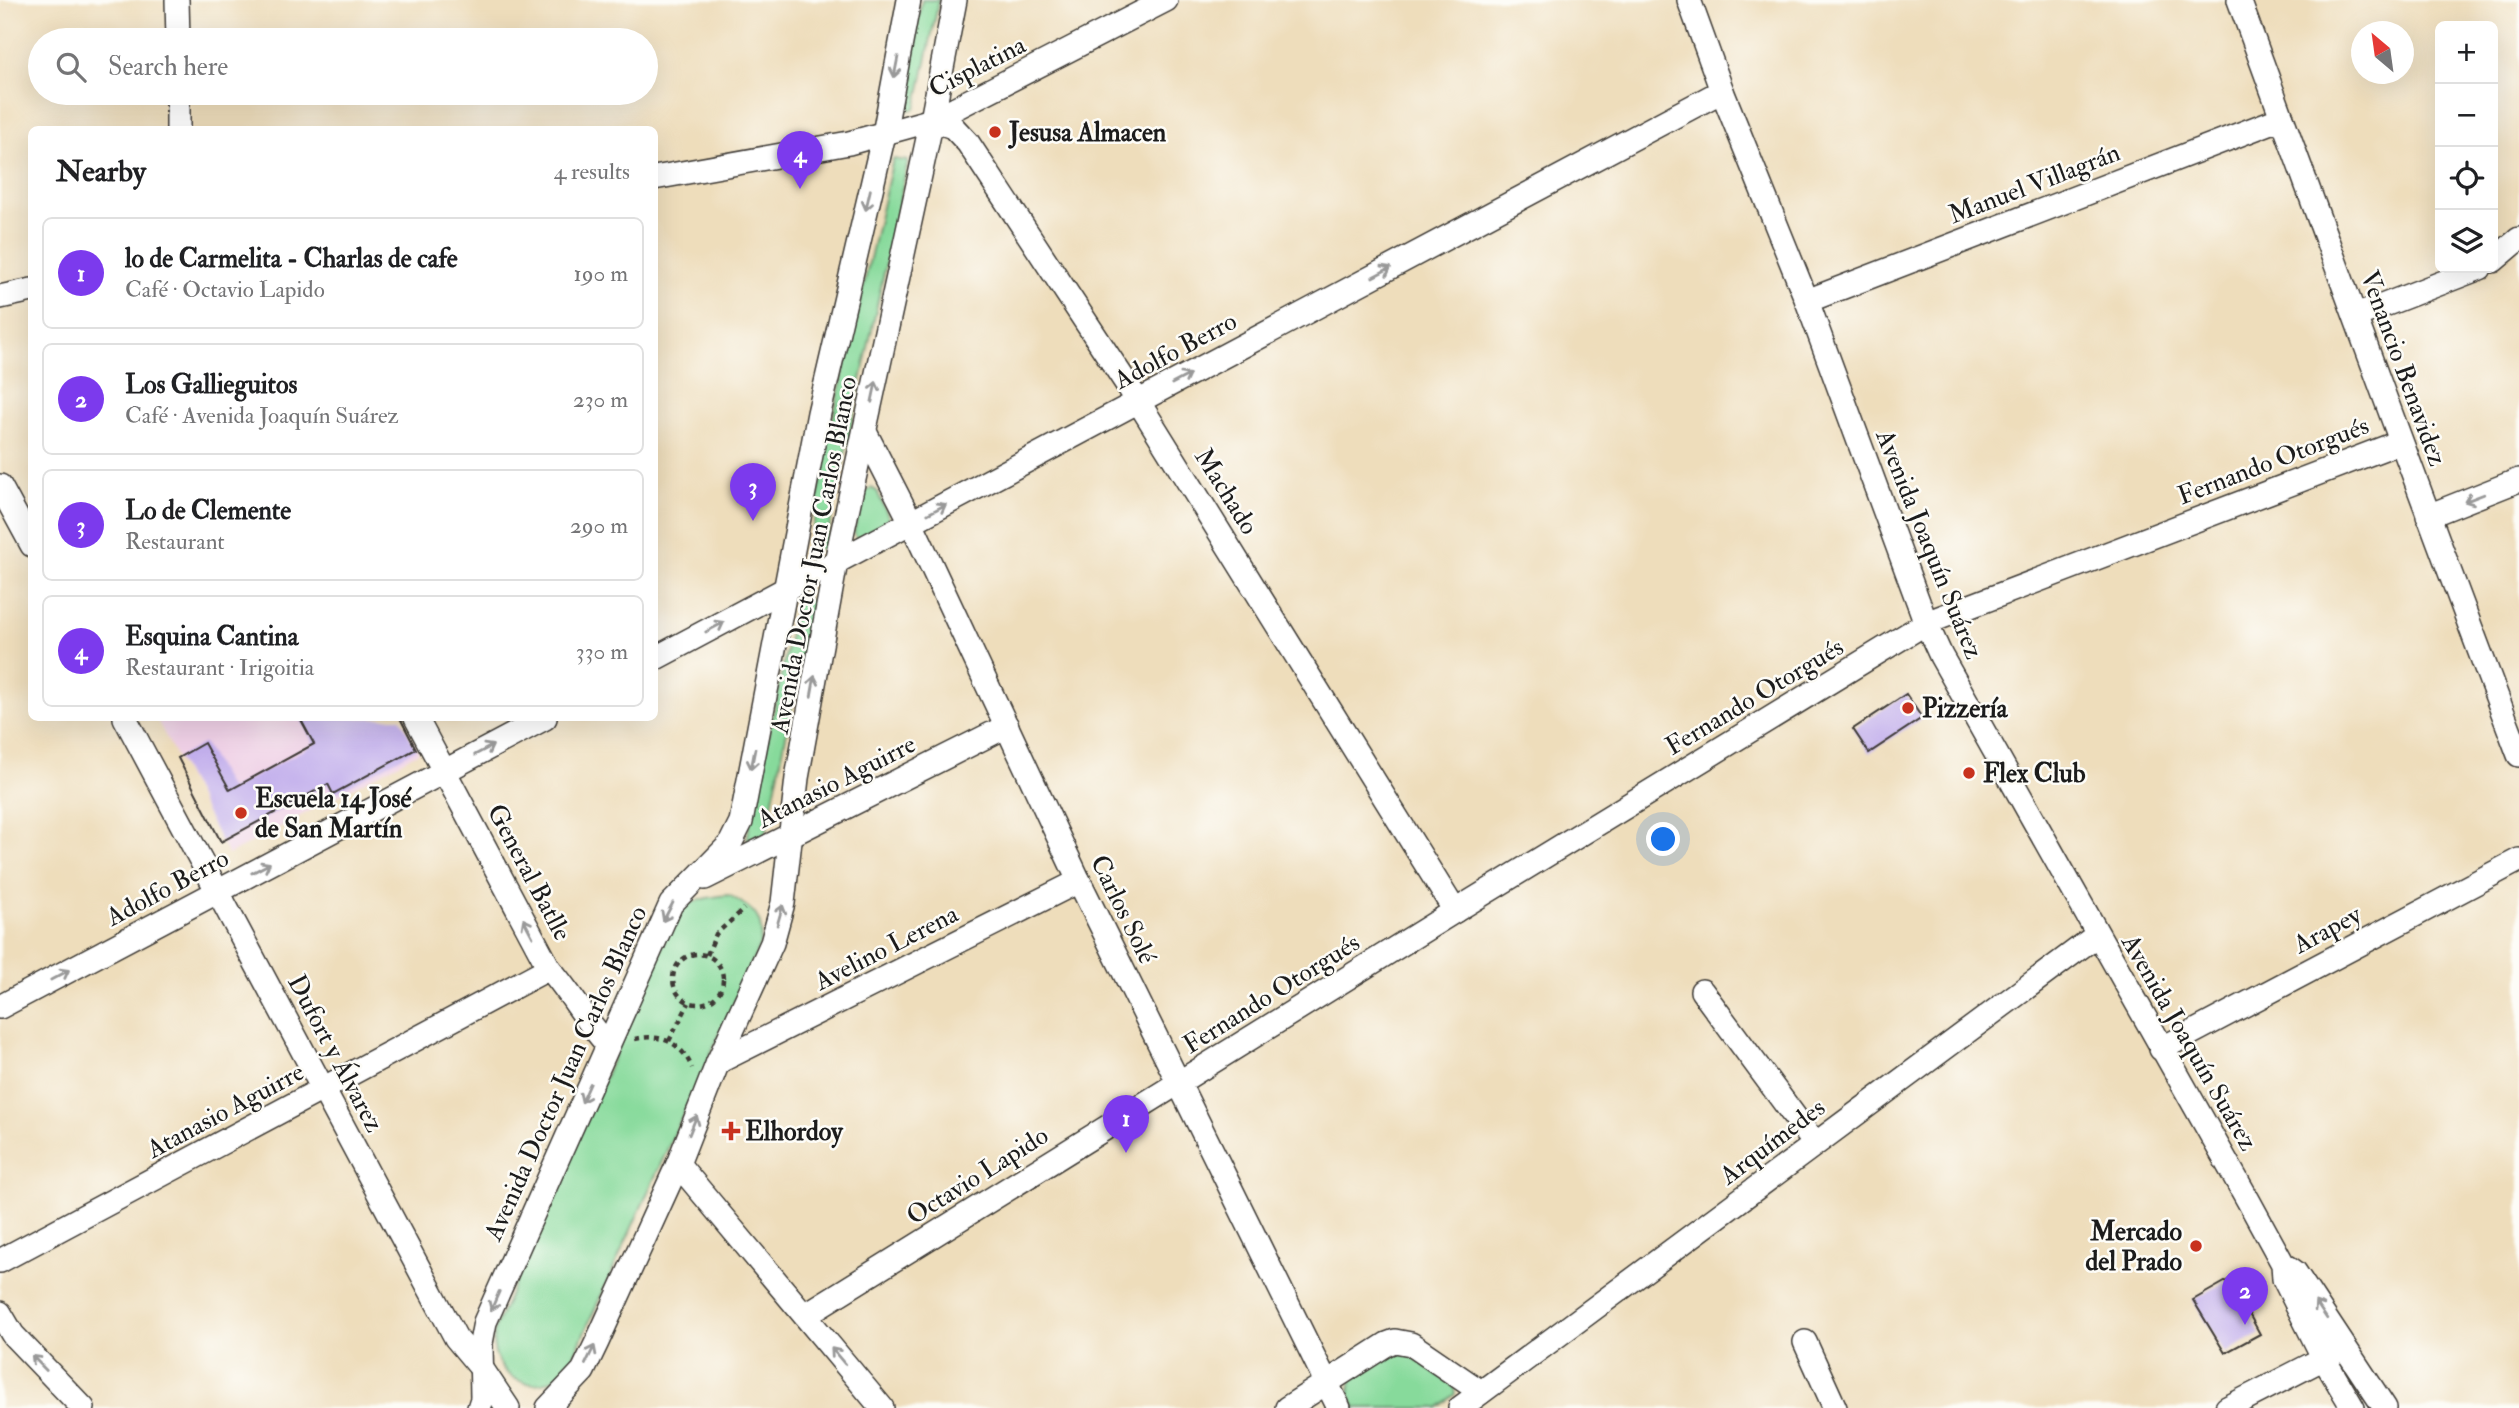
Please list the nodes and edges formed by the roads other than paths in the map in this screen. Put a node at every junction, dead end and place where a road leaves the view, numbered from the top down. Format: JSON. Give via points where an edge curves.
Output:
{"nodes":[{"id":1,"x":177,"y":0,"type":"edge"},
{"id":2,"x":909,"y":0,"type":"edge"},
{"id":3,"x":955,"y":0,"type":"edge"},
{"id":4,"x":1166,"y":0,"type":"edge"},
{"id":5,"x":1689,"y":0,"type":"edge"},
{"id":6,"x":2239,"y":0,"type":"edge"},
{"id":7,"x":177,"y":28,"type":"edge"},
{"id":8,"x":1722,"y":91,"type":"junction"},
{"id":9,"x":178,"y":105,"type":"edge"},
{"id":10,"x":2282,"y":118,"type":"junction"},
{"id":11,"x":932,"y":120,"type":"junction"},
{"id":12,"x":178,"y":126,"type":"edge"},
{"id":13,"x":884,"y":134,"type":"junction"},
{"id":14,"x":658,"y":177,"type":"edge"},
{"id":15,"x":2519,"y":239,"type":"edge"},
{"id":16,"x":2498,"y":257,"type":"edge"},
{"id":17,"x":2467,"y":273,"type":"edge"},
{"id":18,"x":28,"y":291,"type":"edge"},
{"id":19,"x":0,"y":297,"type":"edge"},
{"id":20,"x":1807,"y":301,"type":"junction"},
{"id":21,"x":2356,"y":316,"type":"junction"},
{"id":22,"x":1138,"y":401,"type":"junction"},
{"id":23,"x":865,"y":432,"type":"junction"},
{"id":24,"x":2400,"y":442,"type":"junction"},
{"id":25,"x":2519,"y":480,"type":"edge"},
{"id":26,"x":0,"y":486,"type":"edge"},
{"id":27,"x":2428,"y":516,"type":"junction"},
{"id":28,"x":911,"y":523,"type":"junction"},
{"id":29,"x":28,"y":538,"type":"edge"},
{"id":30,"x":836,"y":562,"type":"junction"},
{"id":31,"x":785,"y":590,"type":"junction"},
{"id":32,"x":1926,"y":623,"type":"junction"},
{"id":33,"x":658,"y":657,"type":"edge"},
{"id":34,"x":127,"y":721,"type":"edge"},
{"id":35,"x":418,"y":721,"type":"edge"},
{"id":36,"x":539,"y":721,"type":"edge"},
{"id":37,"x":1007,"y":726,"type":"junction"},
{"id":38,"x":2519,"y":755,"type":"edge"},
{"id":39,"x":445,"y":771,"type":"junction"},
{"id":40,"x":790,"y":835,"type":"junction"},
{"id":41,"x":2519,"y":860,"type":"edge"},
{"id":42,"x":1079,"y":881,"type":"junction"},
{"id":43,"x":690,"y":886,"type":"junction"},
{"id":44,"x":218,"y":891,"type":"junction"},
{"id":45,"x":1455,"y":911,"type":"junction"},
{"id":46,"x":2097,"y":935,"type":"junction"},
{"id":47,"x":550,"y":968,"type":"junction"},
{"id":48,"x":1702,"y":992,"type":"dead end"},
{"id":49,"x":0,"y":1007,"type":"edge"},
{"id":50,"x":607,"y":1044,"type":"junction"},
{"id":51,"x":2161,"y":1049,"type":"junction"},
{"id":52,"x":718,"y":1062,"type":"junction"},
{"id":53,"x":1180,"y":1082,"type":"junction"},
{"id":54,"x":324,"y":1089,"type":"junction"},
{"id":55,"x":1815,"y":1144,"type":"junction"},
{"id":56,"x":678,"y":1164,"type":"junction"},
{"id":57,"x":0,"y":1261,"type":"edge"},
{"id":58,"x":2283,"y":1264,"type":"junction"},
{"id":59,"x":0,"y":1313,"type":"edge"},
{"id":60,"x":805,"y":1315,"type":"junction"},
{"id":61,"x":1805,"y":1342,"type":"dead end"},
{"id":62,"x":2345,"y":1347,"type":"junction"},
{"id":63,"x":2323,"y":1359,"type":"junction"},
{"id":64,"x":482,"y":1369,"type":"junction"},
{"id":65,"x":1326,"y":1383,"type":"junction"},
{"id":66,"x":1481,"y":1392,"type":"junction"},
{"id":67,"x":83,"y":1408,"type":"edge"},
{"id":68,"x":479,"y":1408,"type":"edge"},
{"id":69,"x":508,"y":1408,"type":"edge"},
{"id":70,"x":548,"y":1408,"type":"edge"},
{"id":71,"x":882,"y":1408,"type":"edge"},
{"id":72,"x":1287,"y":1408,"type":"edge"},
{"id":73,"x":1339,"y":1408,"type":"edge"},
{"id":74,"x":1460,"y":1408,"type":"edge"},
{"id":75,"x":1835,"y":1408,"type":"edge"},
{"id":76,"x":2227,"y":1408,"type":"edge"},
{"id":77,"x":2353,"y":1408,"type":"edge"},
{"id":78,"x":2385,"y":1408,"type":"edge"}],
"edges":[{"from":1,"to":7,"type":"street"},
{"from":2,"to":13,"type":"street","name":"Avenida Doctor Juan Carlos Blanco","one_way":true},
{"from":3,"to":11,"type":"street","name":"Avenida Doctor Juan Carlos Blanco"},
{"from":4,"to":11,"type":"street","name":"Cisplatina"},
{"from":5,"to":8,"type":"street","name":"Avenida Joaquín Suárez"},
{"from":6,"to":10,"type":"street","name":"Venancio Benavidez"},
{"from":8,"to":20,"type":"street","name":"Avenida Joaquín Suárez"},
{"from":22,"to":8,"type":"street","name":"Adolfo Berro","one_way":true},
{"from":9,"to":12,"type":"street"},
{"from":10,"to":20,"type":"street","name":"Manuel Villagrán"},
{"from":10,"to":21,"type":"street","name":"Venancio Benavidez"},
{"from":11,"to":13,"type":"street","name":"Cisplatina"},
{"from":11,"to":22,"type":"street","name":"Machado","via":[[953,127],[968,144]]},
{"from":23,"to":11,"type":"street","name":"Avenida Doctor Juan Carlos Blanco","one_way":true},
{"from":13,"to":14,"type":"street","name":"Cisplatina"},
{"from":13,"to":31,"type":"street","name":"Avenida Doctor Juan Carlos Blanco","one_way":true,"via":[[819,413]]},
{"from":15,"to":16,"type":"street"},
{"from":17,"to":21,"type":"street"},
{"from":18,"to":19,"type":"street"},
{"from":20,"to":32,"type":"street","name":"Avenida Joaquín Suárez"},
{"from":21,"to":24,"type":"street","name":"Venancio Benavidez"},
{"from":28,"to":22,"type":"street","name":"Adolfo Berro","one_way":true},
{"from":22,"to":45,"type":"street","name":"Machado"},
{"from":23,"to":28,"type":"street","name":"Carlos Solé"},
{"from":23,"to":30,"type":"street","name":"Avenida Doctor Juan Carlos Blanco"},
{"from":24,"to":27,"type":"street","name":"Venancio Benavidez"},
{"from":24,"to":32,"type":"street","name":"Fernando Otorgués"},
{"from":25,"to":27,"type":"street","one_way":true},
{"from":26,"to":29,"type":"street"},
{"from":27,"to":38,"type":"street","name":"Venancio Benavidez"},
{"from":28,"to":30,"type":"street","name":"Adolfo Berro"},
{"from":28,"to":37,"type":"street","name":"Carlos Solé"},
{"from":30,"to":31,"type":"street","name":"Adolfo Berro"},
{"from":40,"to":30,"type":"street","name":"Avenida Doctor Juan Carlos Blanco","one_way":true},
{"from":33,"to":31,"type":"street","name":"Adolfo Berro","one_way":true},
{"from":31,"to":43,"type":"street","name":"Avenida Doctor Juan Carlos Blanco","one_way":true,"via":[[741,822],[730,844]]},
{"from":32,"to":45,"type":"street","name":"Fernando Otorgués"},
{"from":32,"to":46,"type":"street","name":"Avenida Joaquín Suárez","via":[[1959,691]]},
{"from":34,"to":44,"type":"street","name":"Dufort y Álvarez"},
{"from":35,"to":39,"type":"street","name":"General Batlle"},
{"from":39,"to":36,"type":"street","name":"Adolfo Berro","one_way":true},
{"from":37,"to":40,"type":"street","name":"Atanasio Aguirre"},
{"from":37,"to":42,"type":"street","name":"Carlos Solé"},
{"from":44,"to":39,"type":"street","name":"Adolfo Berro","one_way":true},
{"from":47,"to":39,"type":"street","name":"General Batlle","one_way":true},
{"from":40,"to":43,"type":"street","name":"Atanasio Aguirre"},
{"from":52,"to":40,"type":"street","name":"Avenida Doctor Juan Carlos Blanco","one_way":true,"via":[[772,943],[783,903]]},
{"from":41,"to":51,"type":"street","name":"Arapey"},
{"from":42,"to":52,"type":"street","name":"Avelino Lerena"},
{"from":42,"to":53,"type":"street","name":"Carlos Solé"},
{"from":43,"to":50,"type":"street","name":"Avenida Doctor Juan Carlos Blanco","one_way":true,"via":[[671,904]]},
{"from":49,"to":44,"type":"street","name":"Adolfo Berro","one_way":true},
{"from":44,"to":54,"type":"street","name":"Dufort y Álvarez"},
{"from":45,"to":53,"type":"street","name":"Fernando Otorgués"},
{"from":46,"to":51,"type":"street","name":"Avenida Joaquín Suárez"},
{"from":46,"to":55,"type":"street","name":"Arquímedes"},
{"from":47,"to":50,"type":"street","name":"General Batlle"},
{"from":47,"to":54,"type":"street","name":"Atanasio Aguirre"},
{"from":48,"to":55,"type":"street"},
{"from":50,"to":64,"type":"street","name":"Avenida Doctor Juan Carlos Blanco","one_way":true,"via":[[485,1322]]},
{"from":51,"to":58,"type":"street","name":"Avenida Joaquín Suárez"},
{"from":56,"to":52,"type":"street","name":"Avenida Doctor Juan Carlos Blanco","one_way":true},
{"from":53,"to":60,"type":"street","name":"Octavio Lapido"},
{"from":53,"to":65,"type":"street","name":"Carlos Solé"},
{"from":54,"to":57,"type":"street","name":"Atanasio Aguirre"},
{"from":54,"to":64,"type":"street","name":"Dufort y Álvarez","via":[[456,1338]]},
{"from":55,"to":66,"type":"street","name":"Arquímedes"},
{"from":56,"to":60,"type":"street"},
{"from":70,"to":56,"type":"street","name":"Avenida Doctor Juan Carlos Blanco","one_way":true,"via":[[583,1371]]},
{"from":62,"to":58,"type":"street","name":"Avenida Joaquín Suárez","one_way":true,"via":[[2295,1272]]},
{"from":58,"to":63,"type":"street","name":"Avenida Joaquín Suárez","via":[[2284,1279]]},
{"from":67,"to":59,"type":"street","one_way":true,"via":[[13,1335]]},
{"from":71,"to":60,"type":"street","one_way":true},
{"from":61,"to":75,"type":"street"},
{"from":62,"to":63,"type":"street"},
{"from":62,"to":78,"type":"street","name":"Avenida Joaquín Suárez"},
{"from":63,"to":76,"type":"street"},
{"from":63,"to":77,"type":"street","name":"Avenida Joaquín Suárez"},
{"from":64,"to":68,"type":"street","name":"Avenida Doctor Juan Carlos Blanco"},
{"from":64,"to":69,"type":"street","name":"Dufort y Álvarez"},
{"from":65,"to":66,"type":"street","via":[[1395,1341],[1411,1344]]},
{"from":65,"to":72,"type":"street"},
{"from":65,"to":73,"type":"street","name":"Carlos Solé"},
{"from":66,"to":74,"type":"street","name":"Arquímedes"}]}
